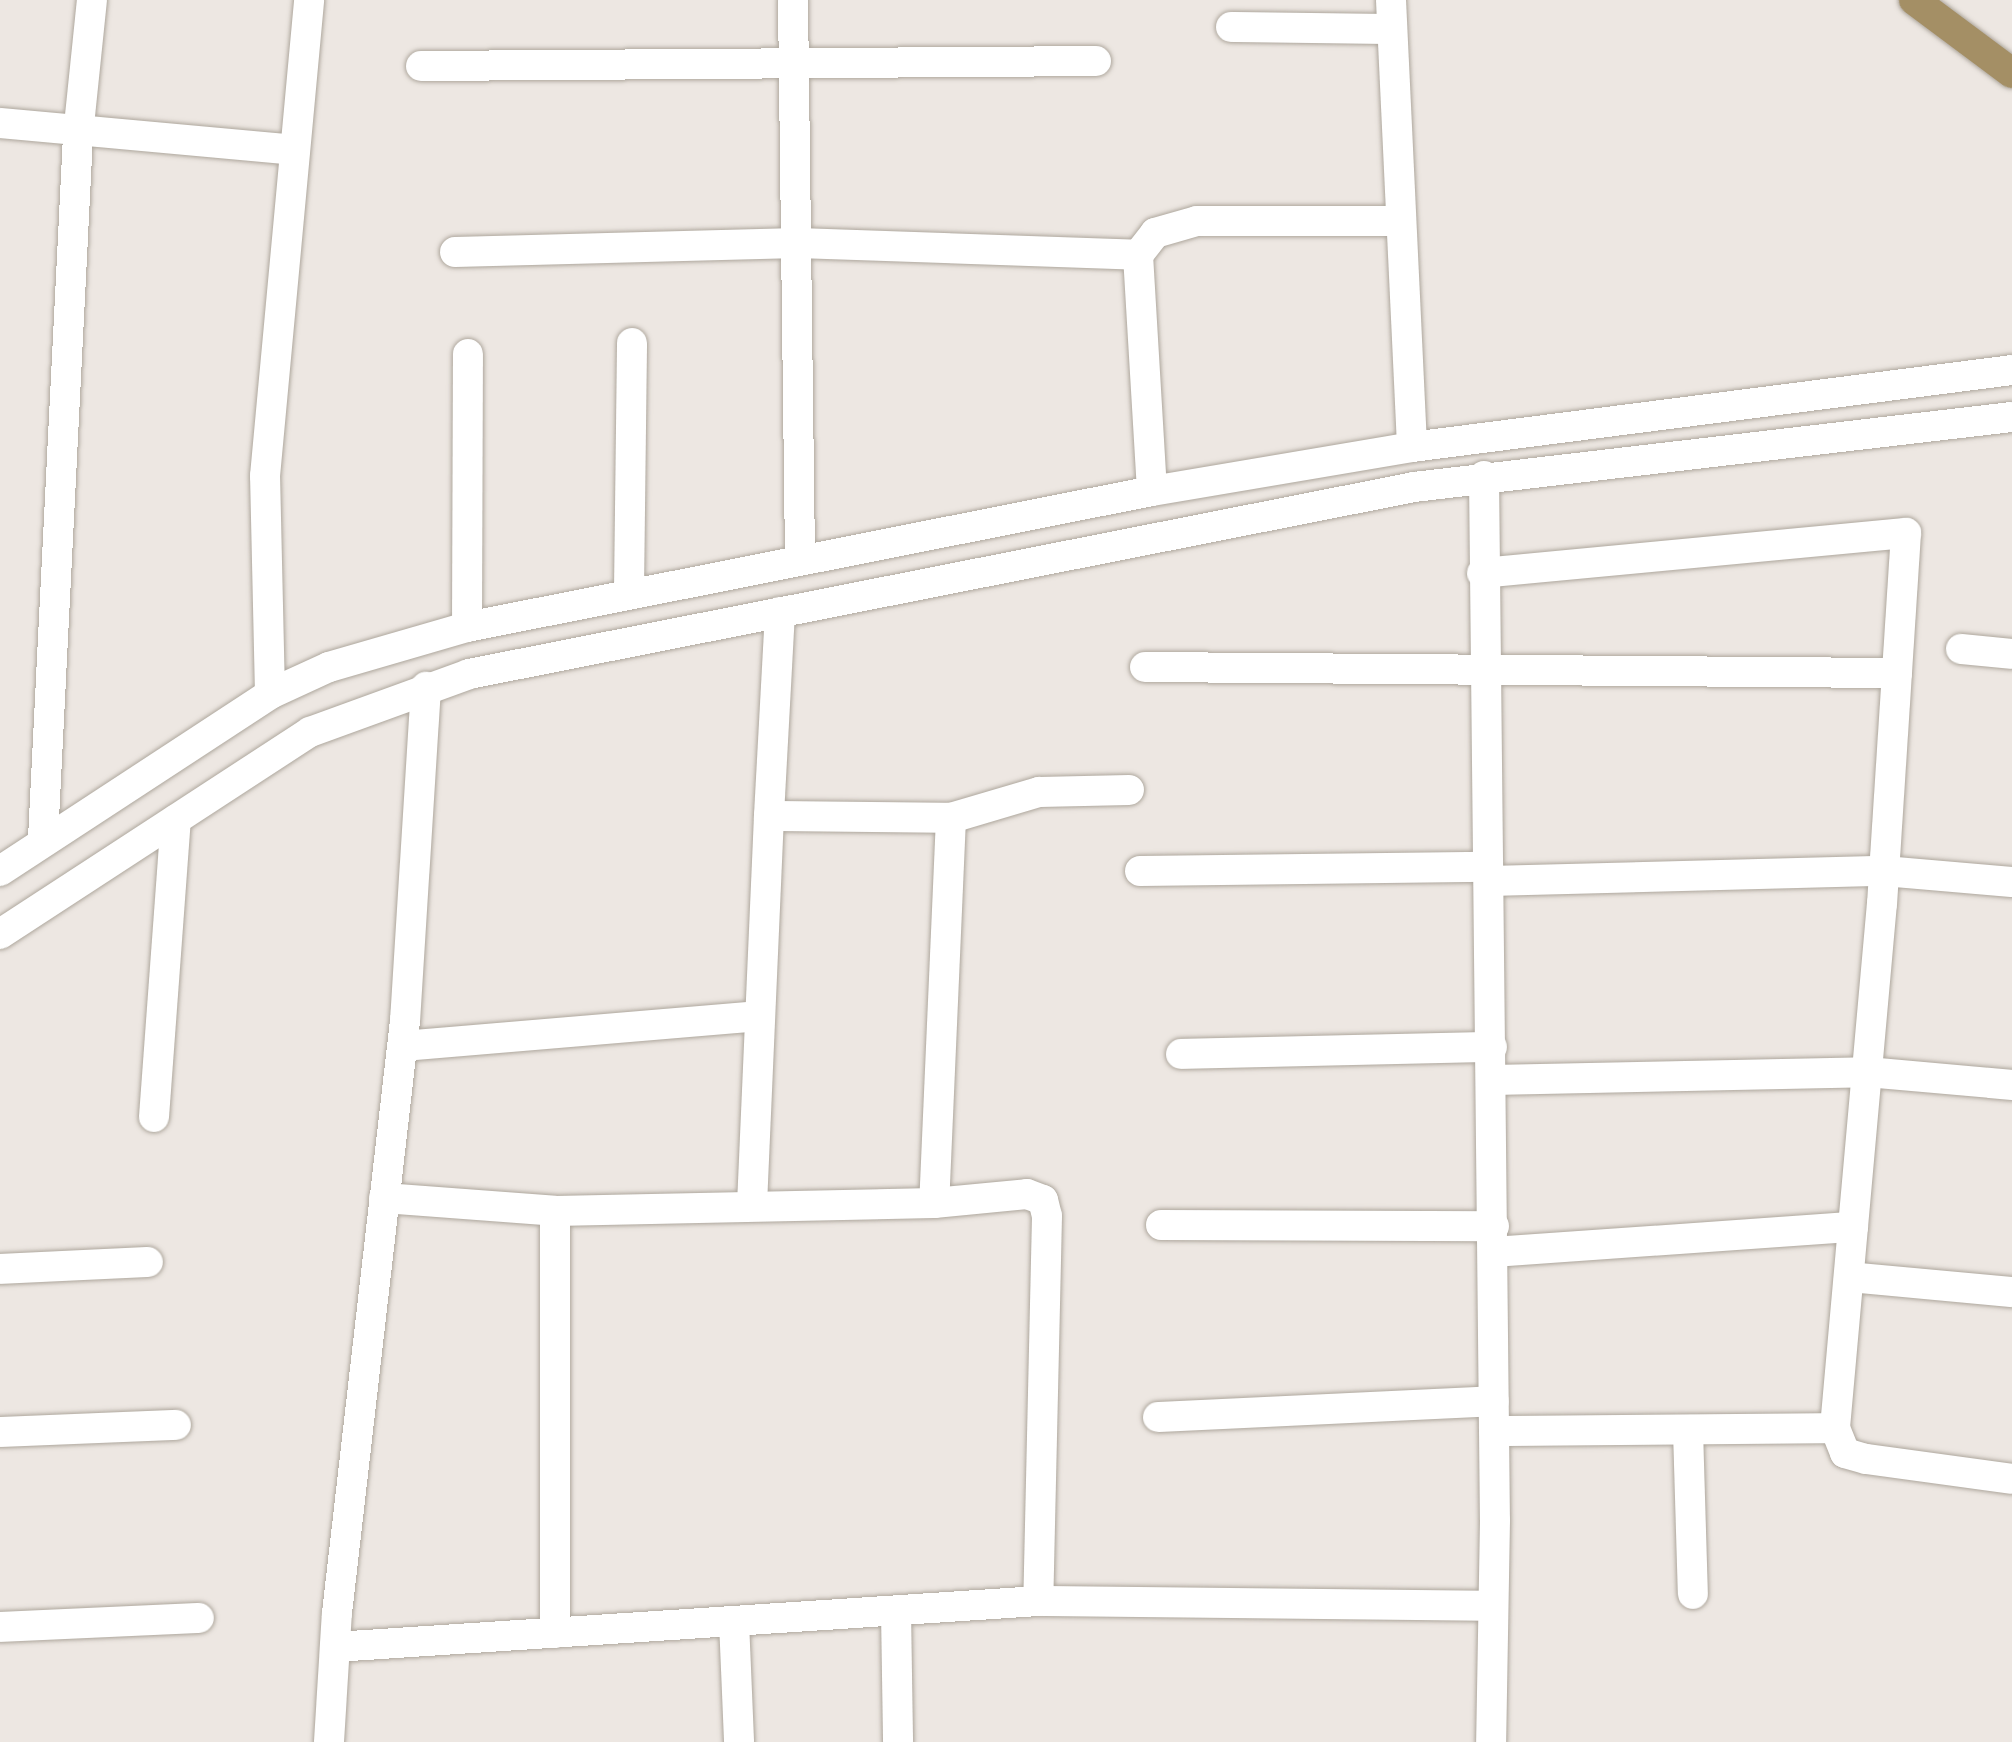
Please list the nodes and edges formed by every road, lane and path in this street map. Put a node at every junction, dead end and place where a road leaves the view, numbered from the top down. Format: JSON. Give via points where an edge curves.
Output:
{"nodes":[{"id":1,"x":92,"y":0,"type":"edge"},
{"id":2,"x":308,"y":0,"type":"edge"},
{"id":3,"x":794,"y":0,"type":"edge"},
{"id":4,"x":1914,"y":0,"type":"edge"},
{"id":5,"x":1392,"y":14,"type":"edge"},
{"id":6,"x":1231,"y":27,"type":"dead end"},
{"id":7,"x":1096,"y":61,"type":"dead end"},
{"id":8,"x":796,"y":63,"type":"junction"},
{"id":9,"x":421,"y":66,"type":"dead end"},
{"id":10,"x":2012,"y":73,"type":"edge"},
{"id":11,"x":0,"y":123,"type":"edge"},
{"id":12,"x":78,"y":135,"type":"junction"},
{"id":13,"x":295,"y":150,"type":"junction"},
{"id":14,"x":1401,"y":222,"type":"junction"},
{"id":15,"x":798,"y":243,"type":"junction"},
{"id":16,"x":455,"y":252,"type":"dead end"},
{"id":17,"x":1138,"y":254,"type":"junction"},
{"id":18,"x":632,"y":343,"type":"dead end"},
{"id":19,"x":468,"y":354,"type":"dead end"},
{"id":20,"x":2012,"y":370,"type":"edge"},
{"id":21,"x":2012,"y":417,"type":"edge"},
{"id":22,"x":1412,"y":447,"type":"junction"},
{"id":23,"x":1484,"y":476,"type":"junction"},
{"id":24,"x":1152,"y":491,"type":"junction"},
{"id":25,"x":800,"y":559,"type":"junction"},
{"id":26,"x":1482,"y":573,"type":"junction"},
{"id":27,"x":629,"y":591,"type":"junction"},
{"id":28,"x":780,"y":612,"type":"junction"},
{"id":29,"x":467,"y":626,"type":"junction"},
{"id":30,"x":1961,"y":649,"type":"dead end"},
{"id":31,"x":2012,"y":654,"type":"edge"},
{"id":32,"x":1484,"y":666,"type":"junction"},
{"id":33,"x":1145,"y":667,"type":"dead end"},
{"id":34,"x":1897,"y":673,"type":"junction"},
{"id":35,"x":426,"y":687,"type":"junction"},
{"id":36,"x":270,"y":694,"type":"junction"},
{"id":37,"x":1128,"y":790,"type":"dead end"},
{"id":38,"x":769,"y":816,"type":"junction"},
{"id":39,"x":951,"y":818,"type":"junction"},
{"id":40,"x":176,"y":820,"type":"junction"},
{"id":41,"x":43,"y":839,"type":"junction"},
{"id":42,"x":1884,"y":870,"type":"junction"},
{"id":43,"x":0,"y":871,"type":"edge"},
{"id":44,"x":1140,"y":871,"type":"dead end"},
{"id":45,"x":1489,"y":874,"type":"junction"},
{"id":46,"x":2012,"y":882,"type":"edge"},
{"id":47,"x":0,"y":934,"type":"edge"},
{"id":48,"x":760,"y":1016,"type":"junction"},
{"id":49,"x":402,"y":1046,"type":"junction"},
{"id":50,"x":1492,"y":1047,"type":"junction"},
{"id":51,"x":1181,"y":1054,"type":"dead end"},
{"id":52,"x":1867,"y":1072,"type":"junction"},
{"id":53,"x":1492,"y":1080,"type":"junction"},
{"id":54,"x":2012,"y":1085,"type":"edge"},
{"id":55,"x":154,"y":1117,"type":"dead end"},
{"id":56,"x":384,"y":1198,"type":"junction"},
{"id":57,"x":934,"y":1203,"type":"junction"},
{"id":58,"x":752,"y":1205,"type":"junction"},
{"id":59,"x":555,"y":1211,"type":"junction"},
{"id":60,"x":1161,"y":1225,"type":"dead end"},
{"id":61,"x":1853,"y":1226,"type":"junction"},
{"id":62,"x":1493,"y":1239,"type":"junction"},
{"id":63,"x":148,"y":1262,"type":"dead end"},
{"id":64,"x":0,"y":1269,"type":"edge"},
{"id":65,"x":1848,"y":1277,"type":"junction"},
{"id":66,"x":2012,"y":1292,"type":"edge"},
{"id":67,"x":1158,"y":1416,"type":"dead end"},
{"id":68,"x":1494,"y":1416,"type":"junction"},
{"id":69,"x":176,"y":1425,"type":"dead end"},
{"id":70,"x":1835,"y":1428,"type":"junction"},
{"id":71,"x":1688,"y":1430,"type":"junction"},
{"id":72,"x":0,"y":1432,"type":"edge"},
{"id":73,"x":2012,"y":1479,"type":"edge"},
{"id":74,"x":1693,"y":1594,"type":"dead end"},
{"id":75,"x":1038,"y":1601,"type":"junction"},
{"id":76,"x":1493,"y":1606,"type":"junction"},
{"id":77,"x":896,"y":1610,"type":"junction"},
{"id":78,"x":198,"y":1618,"type":"dead end"},
{"id":79,"x":734,"y":1622,"type":"junction"},
{"id":80,"x":0,"y":1627,"type":"edge"},
{"id":81,"x":556,"y":1633,"type":"junction"},
{"id":82,"x":335,"y":1647,"type":"junction"},
{"id":83,"x":329,"y":1742,"type":"edge"},
{"id":84,"x":739,"y":1742,"type":"edge"},
{"id":85,"x":898,"y":1742,"type":"edge"},
{"id":86,"x":1490,"y":1742,"type":"edge"}],
"edges":[{"from":1,"to":12,"type":"street"},
{"from":2,"to":13,"type":"street"},
{"from":3,"to":8,"type":"street"},
{"from":4,"to":10,"type":"main road"},
{"from":5,"to":6,"type":"street"},
{"from":5,"to":14,"type":"street"},
{"from":7,"to":8,"type":"street"},
{"from":8,"to":9,"type":"street"},
{"from":8,"to":15,"type":"street"},
{"from":11,"to":12,"type":"street"},
{"from":12,"to":13,"type":"street"},
{"from":12,"to":41,"type":"street"},
{"from":13,"to":36,"type":"street","via":[[264,476]]},
{"from":14,"to":17,"type":"street","via":[[1197,221],[1155,233]]},
{"from":14,"to":22,"type":"street"},
{"from":15,"to":16,"type":"street"},
{"from":15,"to":17,"type":"street"},
{"from":15,"to":25,"type":"street"},
{"from":17,"to":24,"type":"street"},
{"from":18,"to":27,"type":"street"},
{"from":19,"to":29,"type":"street"},
{"from":20,"to":22,"type":"street"},
{"from":21,"to":23,"type":"street"},
{"from":22,"to":24,"type":"street"},
{"from":23,"to":26,"type":"street"},
{"from":23,"to":28,"type":"street"},
{"from":24,"to":25,"type":"street"},
{"from":25,"to":27,"type":"street"},
{"from":26,"to":32,"type":"street"},
{"from":26,"to":34,"type":"street","via":[[1906,533]]},
{"from":27,"to":29,"type":"street"},
{"from":28,"to":35,"type":"street"},
{"from":28,"to":38,"type":"street"},
{"from":29,"to":36,"type":"street","via":[[330,667]]},
{"from":30,"to":31,"type":"street"},
{"from":32,"to":33,"type":"street"},
{"from":32,"to":34,"type":"street"},
{"from":32,"to":45,"type":"street"},
{"from":34,"to":42,"type":"street"},
{"from":35,"to":40,"type":"street","via":[[310,732]]},
{"from":35,"to":49,"type":"street"},
{"from":36,"to":41,"type":"street"},
{"from":37,"to":39,"type":"street","via":[[1039,792]]},
{"from":38,"to":39,"type":"street"},
{"from":38,"to":48,"type":"street"},
{"from":39,"to":57,"type":"street"},
{"from":40,"to":47,"type":"street"},
{"from":40,"to":55,"type":"street"},
{"from":41,"to":43,"type":"street"},
{"from":42,"to":45,"type":"street"},
{"from":42,"to":46,"type":"street"},
{"from":42,"to":52,"type":"street"},
{"from":44,"to":45,"type":"street"},
{"from":45,"to":50,"type":"street"},
{"from":48,"to":49,"type":"street"},
{"from":48,"to":58,"type":"street"},
{"from":49,"to":56,"type":"street"},
{"from":50,"to":51,"type":"street"},
{"from":50,"to":53,"type":"street"},
{"from":52,"to":53,"type":"street"},
{"from":52,"to":54,"type":"street"},
{"from":52,"to":61,"type":"street"},
{"from":53,"to":62,"type":"street"},
{"from":56,"to":59,"type":"street"},
{"from":56,"to":82,"type":"street"},
{"from":57,"to":58,"type":"street"},
{"from":57,"to":75,"type":"street","via":[[1027,1194],[1043,1200]]},
{"from":58,"to":59,"type":"street"},
{"from":59,"to":81,"type":"street"},
{"from":60,"to":62,"type":"street"},
{"from":61,"to":62,"type":"street"},
{"from":61,"to":65,"type":"street"},
{"from":62,"to":68,"type":"street"},
{"from":63,"to":64,"type":"street"},
{"from":65,"to":66,"type":"street"},
{"from":65,"to":70,"type":"street"},
{"from":67,"to":68,"type":"street"},
{"from":68,"to":71,"type":"street"},
{"from":68,"to":76,"type":"street"},
{"from":69,"to":72,"type":"street"},
{"from":70,"to":71,"type":"street"},
{"from":70,"to":73,"type":"street","via":[[1844,1452],[1866,1459]]},
{"from":71,"to":74,"type":"street"},
{"from":75,"to":76,"type":"street"},
{"from":75,"to":77,"type":"street"},
{"from":76,"to":86,"type":"street"},
{"from":77,"to":79,"type":"street"},
{"from":77,"to":85,"type":"street"},
{"from":78,"to":80,"type":"street"},
{"from":79,"to":81,"type":"street"},
{"from":79,"to":84,"type":"street"},
{"from":81,"to":82,"type":"street"},
{"from":82,"to":83,"type":"street"}]}
